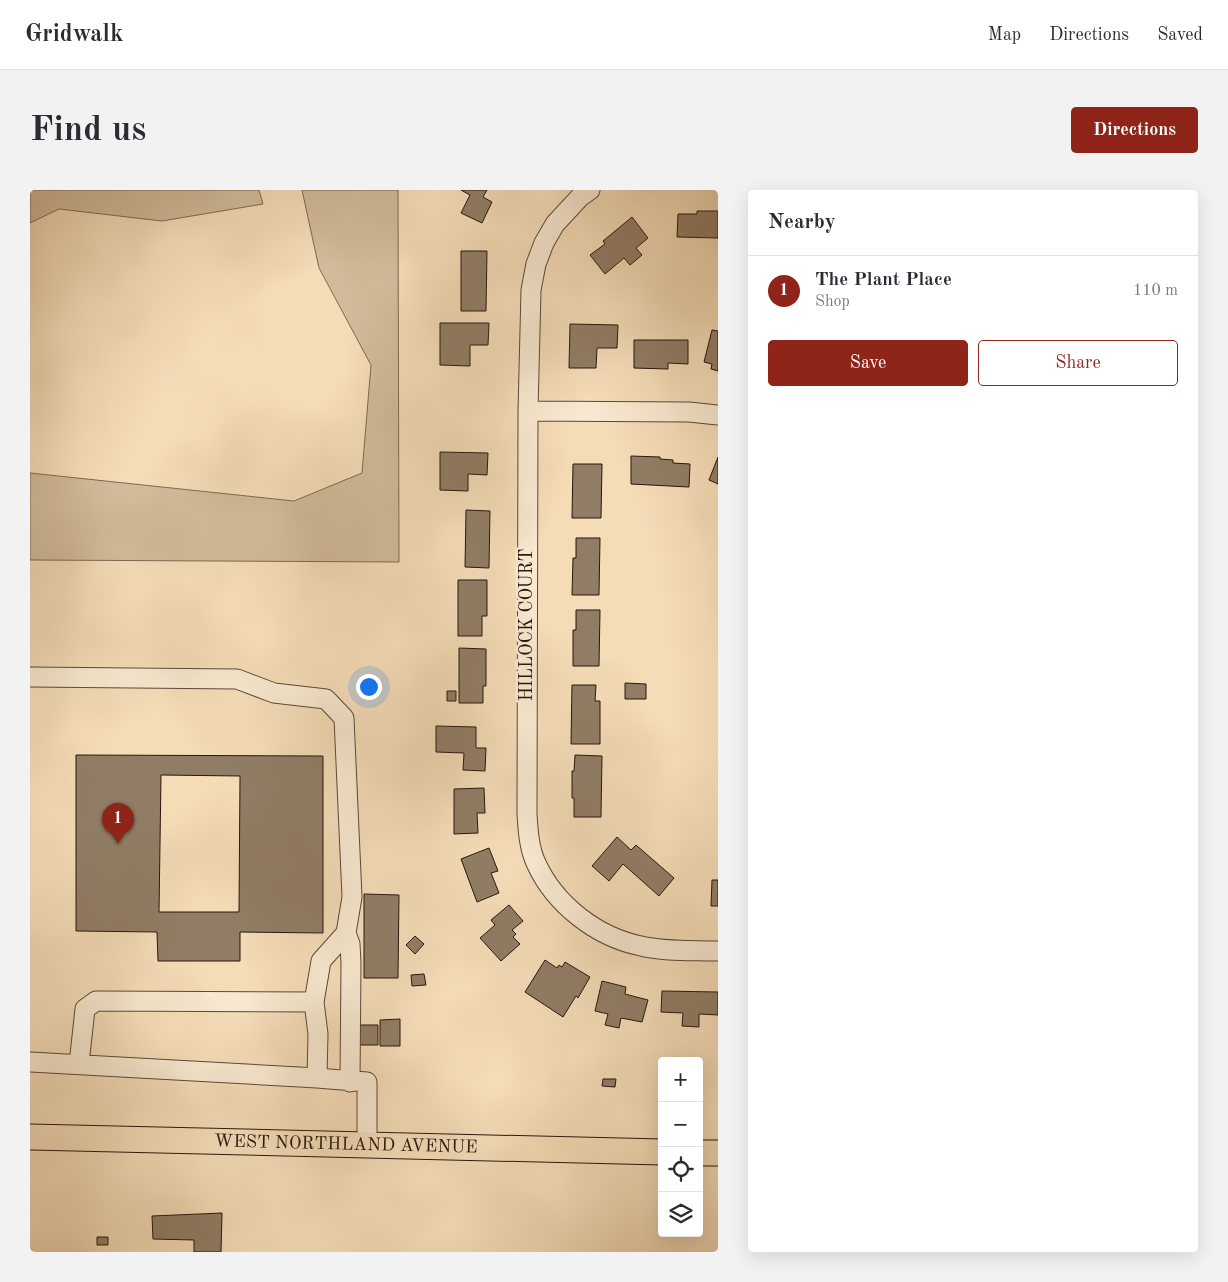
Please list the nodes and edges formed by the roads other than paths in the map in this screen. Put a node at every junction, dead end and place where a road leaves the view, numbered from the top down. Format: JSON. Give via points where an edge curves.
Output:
{"nodes":[{"id":1,"x":590,"y":190,"type":"edge"},
{"id":2,"x":528,"y":411,"type":"junction"},
{"id":3,"x":718,"y":415,"type":"edge"},
{"id":4,"x":30,"y":677,"type":"edge"},
{"id":5,"x":346,"y":933,"type":"junction"},
{"id":6,"x":718,"y":951,"type":"edge"},
{"id":7,"x":314,"y":1002,"type":"junction"},
{"id":8,"x":30,"y":1062,"type":"edge"},
{"id":9,"x":79,"y":1064,"type":"junction"},
{"id":10,"x":318,"y":1078,"type":"junction"},
{"id":11,"x":350,"y":1082,"type":"junction"},
{"id":12,"x":30,"y":1137,"type":"edge"},
{"id":13,"x":367,"y":1146,"type":"junction"},
{"id":14,"x":658,"y":1152,"type":"edge"},
{"id":15,"x":703,"y":1153,"type":"edge"},
{"id":16,"x":718,"y":1153,"type":"edge"}],
"edges":[{"from":1,"to":2,"type":"street","name":"HILLOCK COURT","via":[[555,224],[536,264],[531,290]]},
{"from":2,"to":3,"type":"street"},
{"from":2,"to":6,"type":"street","name":"HILLOCK COURT","via":[[527,814],[530,845],[536,863],[566,904],[603,933],[621,941],[661,950]]},
{"from":4,"to":5,"type":"street","via":[[237,679],[274,694],[326,699],[344,718],[352,897]]},
{"from":5,"to":7,"type":"street","via":[[321,961]]},
{"from":5,"to":11,"type":"street","via":[[351,963]]},
{"from":7,"to":9,"type":"street","via":[[96,1001],[85,1009]]},
{"from":7,"to":10,"type":"street"},
{"from":8,"to":9,"type":"street"},
{"from":9,"to":10,"type":"street"},
{"from":10,"to":11,"type":"street"},
{"from":11,"to":13,"type":"street","via":[[367,1082]]},
{"from":12,"to":13,"type":"main road","name":"WEST NORTHLAND AVENUE"},
{"from":13,"to":14,"type":"main road","name":"WEST NORTHLAND AVENUE"},
{"from":15,"to":16,"type":"main road"}]}
